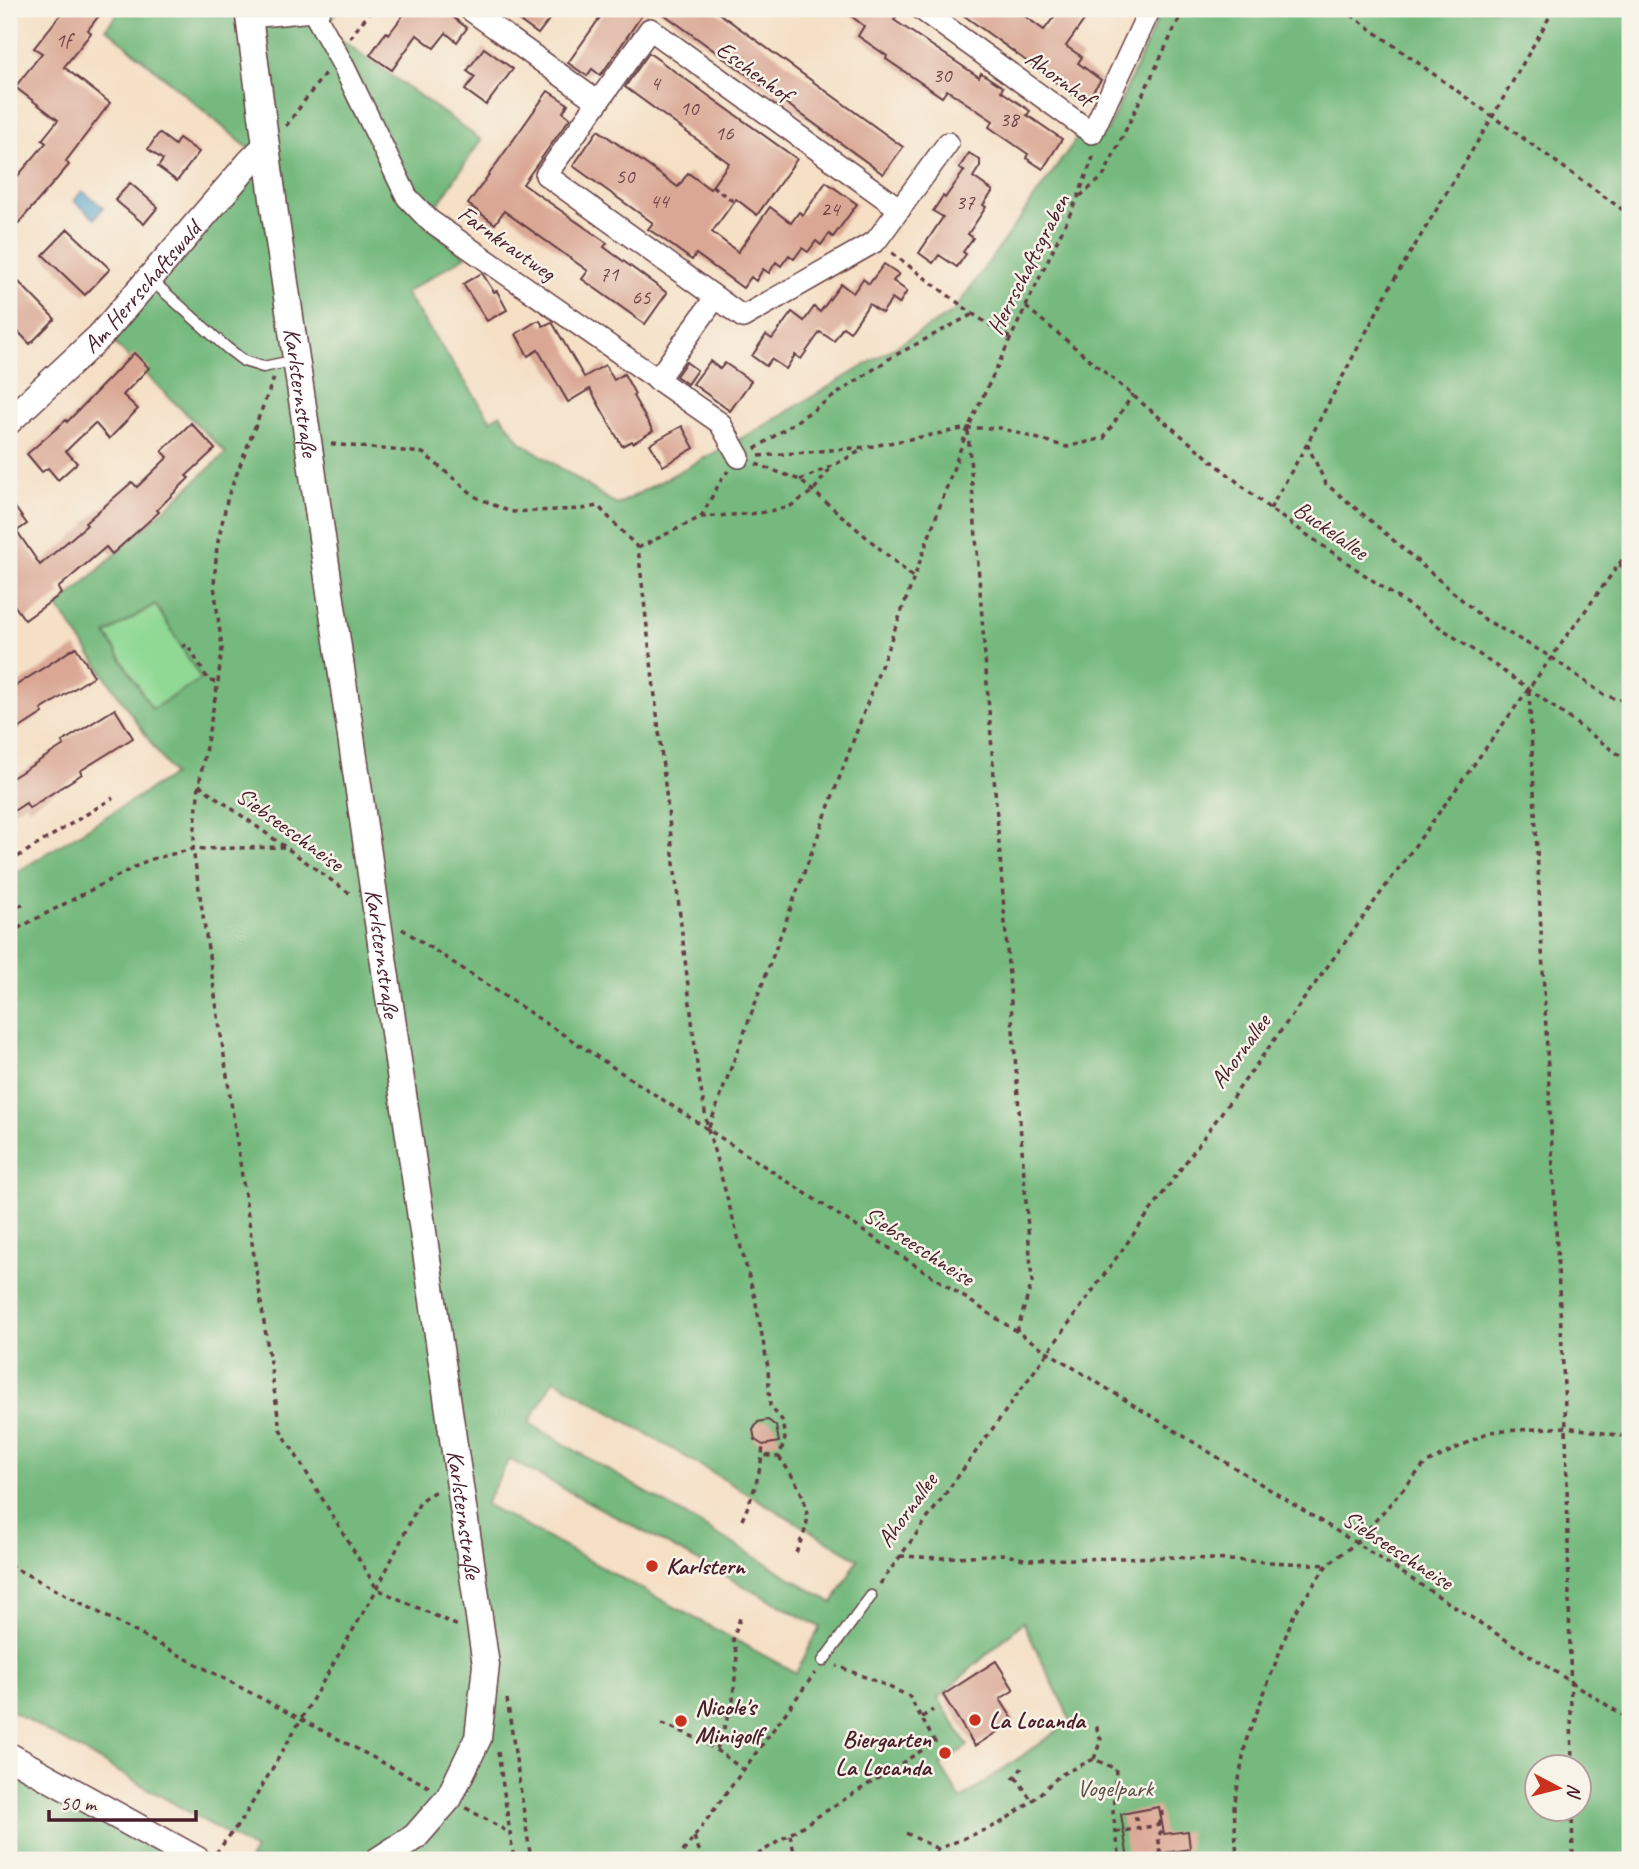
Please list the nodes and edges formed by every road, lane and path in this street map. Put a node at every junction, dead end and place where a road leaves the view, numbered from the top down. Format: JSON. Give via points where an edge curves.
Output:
{"nodes":[{"id":1,"x":372,"y":9,"type":"edge"},
{"id":2,"x":469,"y":9,"type":"edge"},
{"id":3,"x":921,"y":9,"type":"edge"},
{"id":4,"x":1150,"y":9,"type":"edge"},
{"id":5,"x":1184,"y":9,"type":"edge"},
{"id":6,"x":1343,"y":9,"type":"edge"},
{"id":7,"x":1554,"y":9,"type":"edge"},
{"id":8,"x":317,"y":10,"type":"edge"},
{"id":9,"x":249,"y":13,"type":"edge"},
{"id":10,"x":338,"y":55,"type":"junction"},
{"id":11,"x":598,"y":102,"type":"junction"},
{"id":12,"x":1493,"y":116,"type":"junction"},
{"id":13,"x":1092,"y":133,"type":"junction"},
{"id":14,"x":948,"y":142,"type":"dead end"},
{"id":15,"x":266,"y":146,"type":"junction"},
{"id":16,"x":712,"y":186,"type":"dead end"},
{"id":17,"x":1078,"y":197,"type":"junction"},
{"id":18,"x":734,"y":202,"type":"dead end"},
{"id":19,"x":900,"y":209,"type":"junction"},
{"id":20,"x":1630,"y":215,"type":"edge"},
{"id":21,"x":876,"y":241,"type":"junction"},
{"id":22,"x":150,"y":279,"type":"junction"},
{"id":23,"x":715,"y":298,"type":"junction"},
{"id":24,"x":1026,"y":307,"type":"junction"},
{"id":25,"x":973,"y":314,"type":"junction"},
{"id":26,"x":1010,"y":338,"type":"junction"},
{"id":27,"x":288,"y":362,"type":"junction"},
{"id":28,"x":657,"y":380,"type":"junction"},
{"id":29,"x":1133,"y":394,"type":"junction"},
{"id":30,"x":9,"y":421,"type":"edge"},
{"id":31,"x":968,"y":428,"type":"junction"},
{"id":32,"x":326,"y":443,"type":"dead end"},
{"id":33,"x":1307,"y":444,"type":"junction"},
{"id":34,"x":868,"y":447,"type":"junction"},
{"id":35,"x":739,"y":457,"type":"junction"},
{"id":36,"x":832,"y":466,"type":"junction"},
{"id":37,"x":800,"y":480,"type":"junction"},
{"id":38,"x":813,"y":491,"type":"junction"},
{"id":39,"x":1270,"y":509,"type":"junction"},
{"id":40,"x":701,"y":517,"type":"junction"},
{"id":41,"x":638,"y":548,"type":"junction"},
{"id":42,"x":1630,"y":548,"type":"edge"},
{"id":43,"x":1618,"y":565,"type":"junction"},
{"id":44,"x":1630,"y":568,"type":"edge"},
{"id":45,"x":914,"y":578,"type":"junction"},
{"id":46,"x":182,"y":647,"type":"dead end"},
{"id":47,"x":1551,"y":657,"type":"junction"},
{"id":48,"x":218,"y":682,"type":"junction"},
{"id":49,"x":1528,"y":689,"type":"junction"},
{"id":50,"x":1630,"y":703,"type":"edge"},
{"id":51,"x":1630,"y":763,"type":"edge"},
{"id":52,"x":199,"y":786,"type":"junction"},
{"id":53,"x":113,"y":798,"type":"dead end"},
{"id":54,"x":284,"y":847,"type":"junction"},
{"id":55,"x":193,"y":849,"type":"junction"},
{"id":56,"x":9,"y":862,"type":"edge"},
{"id":57,"x":26,"y":902,"type":"dead end"},
{"id":58,"x":9,"y":907,"type":"edge"},
{"id":59,"x":377,"y":913,"type":"junction"},
{"id":60,"x":9,"y":933,"type":"edge"},
{"id":61,"x":708,"y":1129,"type":"junction"},
{"id":62,"x":1017,"y":1331,"type":"junction"},
{"id":63,"x":1048,"y":1352,"type":"junction"},
{"id":64,"x":1566,"y":1427,"type":"junction"},
{"id":65,"x":1630,"y":1437,"type":"edge"},
{"id":66,"x":763,"y":1445,"type":"dead end"},
{"id":67,"x":762,"y":1455,"type":"junction"},
{"id":68,"x":779,"y":1457,"type":"junction"},
{"id":69,"x":459,"y":1484,"type":"junction"},
{"id":70,"x":742,"y":1520,"type":"dead end"},
{"id":71,"x":1356,"y":1543,"type":"junction"},
{"id":72,"x":796,"y":1553,"type":"dead end"},
{"id":73,"x":900,"y":1556,"type":"junction"},
{"id":74,"x":9,"y":1565,"type":"edge"},
{"id":75,"x":1327,"y":1565,"type":"junction"},
{"id":76,"x":883,"y":1578,"type":"dead end"},
{"id":77,"x":377,"y":1589,"type":"junction"},
{"id":78,"x":871,"y":1596,"type":"dead end"},
{"id":79,"x":741,"y":1615,"type":"dead end"},
{"id":80,"x":483,"y":1637,"type":"junction"},
{"id":81,"x":823,"y":1661,"type":"joint"},
{"id":82,"x":840,"y":1667,"type":"dead end"},
{"id":83,"x":1572,"y":1683,"type":"junction"},
{"id":84,"x":933,"y":1710,"type":"dead end"},
{"id":85,"x":922,"y":1717,"type":"junction"},
{"id":86,"x":300,"y":1720,"type":"junction"},
{"id":87,"x":1630,"y":1720,"type":"edge"},
{"id":88,"x":1096,"y":1722,"type":"dead end"},
{"id":89,"x":662,"y":1724,"type":"dead end"},
{"id":90,"x":717,"y":1749,"type":"junction"},
{"id":91,"x":1572,"y":1754,"type":"edge"},
{"id":92,"x":9,"y":1756,"type":"edge"},
{"id":93,"x":1094,"y":1759,"type":"junction"},
{"id":94,"x":1022,"y":1768,"type":"dead end"},
{"id":95,"x":743,"y":1769,"type":"junction"},
{"id":96,"x":449,"y":1798,"type":"junction"},
{"id":97,"x":1032,"y":1801,"type":"junction"},
{"id":98,"x":1159,"y":1809,"type":"dead end"},
{"id":99,"x":1133,"y":1818,"type":"dead end"},
{"id":100,"x":1572,"y":1824,"type":"edge"},
{"id":101,"x":1158,"y":1825,"type":"junction"},
{"id":102,"x":1138,"y":1829,"type":"junction"},
{"id":103,"x":1116,"y":1832,"type":"junction"},
{"id":104,"x":906,"y":1833,"type":"dead end"},
{"id":105,"x":790,"y":1835,"type":"junction"},
{"id":106,"x":694,"y":1838,"type":"junction"},
{"id":107,"x":938,"y":1849,"type":"junction"},
{"id":108,"x":197,"y":1860,"type":"edge"},
{"id":109,"x":211,"y":1860,"type":"edge"},
{"id":110,"x":379,"y":1860,"type":"edge"},
{"id":111,"x":514,"y":1860,"type":"edge"},
{"id":112,"x":677,"y":1860,"type":"edge"},
{"id":113,"x":702,"y":1860,"type":"edge"},
{"id":114,"x":749,"y":1860,"type":"edge"},
{"id":115,"x":796,"y":1860,"type":"edge"},
{"id":116,"x":930,"y":1860,"type":"edge"},
{"id":117,"x":1120,"y":1860,"type":"edge"},
{"id":118,"x":1162,"y":1860,"type":"edge"},
{"id":119,"x":1237,"y":1860,"type":"edge"},
{"id":120,"x":1573,"y":1860,"type":"edge"}],
"edges":[{"from":1,"to":10,"type":"path"},
{"from":2,"to":11,"type":"street"},
{"from":3,"to":13,"type":"street","name":"Ahornhof"},
{"from":4,"to":13,"type":"street","name":"Ahornhof"},
{"from":5,"to":17,"type":"path","name":"Herrschaftsgraben","via":[[1103,177]]},
{"from":6,"to":12,"type":"path"},
{"from":7,"to":12,"type":"path"},
{"from":8,"to":9,"type":"street"},
{"from":8,"to":10,"type":"street","name":"Farnkrautweg"},
{"from":9,"to":15,"type":"street","name":"Karlsternstraße"},
{"from":10,"to":15,"type":"path","via":[[283,131]]},
{"from":10,"to":28,"type":"street","name":"Farnkrautweg","via":[[407,197],[429,220]]},
{"from":11,"to":19,"type":"street","name":"Eschenhof","via":[[650,29]]},
{"from":11,"to":23,"type":"street","name":"Eschenhof","via":[[546,175]]},
{"from":12,"to":20,"type":"path"},
{"from":12,"to":33,"type":"path","via":[[1391,285]]},
{"from":13,"to":17,"type":"path","via":[[1095,150]]},
{"from":14,"to":19,"type":"street","name":"Eschenhof"},
{"from":15,"to":22,"type":"street","name":"Am Herrschaftswald"},
{"from":15,"to":27,"type":"street","name":"Karlsternstraße"},
{"from":16,"to":18,"type":"path"},
{"from":17,"to":24,"type":"path","name":"Herrschaftsgraben"},
{"from":19,"to":21,"type":"street","name":"Eschenhof"},
{"from":21,"to":23,"type":"street","name":"Eschenhof","via":[[743,317]]},
{"from":21,"to":25,"type":"path"},
{"from":22,"to":27,"type":"lane","via":[[238,358],[263,367]]},
{"from":22,"to":30,"type":"street","name":"Am Herrschaftswald","via":[[100,336]]},
{"from":23,"to":28,"type":"street"},
{"from":24,"to":26,"type":"path","name":"Herrschaftsgraben"},
{"from":24,"to":29,"type":"path","name":"Buckelallee"},
{"from":25,"to":26,"type":"path"},
{"from":25,"to":35,"type":"path","via":[[892,357]]},
{"from":26,"to":31,"type":"path","name":"Herrschaftsgraben"},
{"from":27,"to":48,"type":"path","via":[[228,496],[217,546],[214,585],[222,638]]},
{"from":27,"to":59,"type":"street","name":"Karlsternstraße"},
{"from":28,"to":35,"type":"street","name":"Farnkrautweg","via":[[720,423]]},
{"from":29,"to":31,"type":"path","via":[[1104,438],[1067,447],[1000,428]]},
{"from":29,"to":39,"type":"path","name":"Buckelallee"},
{"from":31,"to":34,"type":"path"},
{"from":31,"to":45,"type":"path","name":"Herrschaftsgraben"},
{"from":31,"to":62,"type":"path","via":[[1032,1282]]},
{"from":32,"to":41,"type":"path","via":[[423,453],[476,497],[510,512],[598,506]]},
{"from":33,"to":39,"type":"path"},
{"from":33,"to":47,"type":"path","via":[[1326,484],[1484,619]]},
{"from":34,"to":35,"type":"path"},
{"from":34,"to":36,"type":"path"},
{"from":35,"to":37,"type":"path"},
{"from":35,"to":40,"type":"path","via":[[720,480]]},
{"from":36,"to":37,"type":"path"},
{"from":36,"to":38,"type":"path"},
{"from":37,"to":38,"type":"path"},
{"from":38,"to":40,"type":"path","via":[[789,507]]},
{"from":38,"to":45,"type":"path"},
{"from":39,"to":49,"type":"path","name":"Buckelallee"},
{"from":40,"to":41,"type":"path"},
{"from":41,"to":61,"type":"path"},
{"from":42,"to":43,"type":"path","name":"Ahornallee"},
{"from":43,"to":44,"type":"path"},
{"from":43,"to":47,"type":"path","name":"Ahornallee"},
{"from":45,"to":61,"type":"path","name":"Herrschaftsgraben"},
{"from":46,"to":48,"type":"path","via":[[187,644],[209,681]]},
{"from":47,"to":49,"type":"path","name":"Ahornallee"},
{"from":47,"to":50,"type":"path","via":[[1604,695]]},
{"from":48,"to":52,"type":"path"},
{"from":49,"to":51,"type":"path","name":"Buckelallee"},
{"from":49,"to":63,"type":"path","name":"Ahornallee"},
{"from":49,"to":64,"type":"path"},
{"from":52,"to":54,"type":"path","name":"Siebseeschneise"},
{"from":52,"to":55,"type":"path"},
{"from":53,"to":56,"type":"path"},
{"from":54,"to":55,"type":"path"},
{"from":54,"to":59,"type":"path","name":"Siebseeschneise"},
{"from":55,"to":60,"type":"path","via":[[148,860]]},
{"from":55,"to":77,"type":"path","via":[[280,1429]]},
{"from":57,"to":58,"type":"path"},
{"from":59,"to":61,"type":"path","name":"Siebseeschneise"},
{"from":59,"to":69,"type":"street","name":"Karlsternstraße"},
{"from":61,"to":62,"type":"path","name":"Siebseeschneise"},
{"from":61,"to":68,"type":"path","via":[[755,1298],[770,1406],[782,1420],[785,1438]]},
{"from":62,"to":63,"type":"path","name":"Siebseeschneise"},
{"from":63,"to":71,"type":"path","name":"Siebseeschneise"},
{"from":63,"to":73,"type":"path","name":"Ahornallee"},
{"from":64,"to":65,"type":"path"},
{"from":64,"to":71,"type":"path","via":[[1489,1432],[1425,1464]]},
{"from":64,"to":83,"type":"path"},
{"from":66,"to":67,"type":"path"},
{"from":67,"to":68,"type":"path"},
{"from":67,"to":70,"type":"path","via":[[754,1493]]},
{"from":68,"to":72,"type":"path","via":[[803,1499],[808,1522]]},
{"from":69,"to":77,"type":"path","via":[[444,1486],[421,1500]]},
{"from":69,"to":80,"type":"street","name":"Karlsternstraße"},
{"from":71,"to":75,"type":"path"},
{"from":71,"to":83,"type":"path","name":"Siebseeschneise"},
{"from":73,"to":75,"type":"path","via":[[1002,1554],[1028,1560],[1170,1557]]},
{"from":73,"to":76,"type":"path","name":"Ahornallee"},
{"from":74,"to":86,"type":"path"},
{"from":75,"to":119,"type":"path","via":[[1294,1614],[1246,1741],[1234,1807]]},
{"from":77,"to":80,"type":"path"},
{"from":77,"to":86,"type":"path"},
{"from":78,"to":81,"type":"lane"},
{"from":79,"to":90,"type":"path","via":[[733,1640],[737,1655],[733,1701]]},
{"from":80,"to":96,"type":"street","name":"Karlsternstraße","via":[[486,1665],[478,1738]]},
{"from":81,"to":95,"type":"path"},
{"from":82,"to":85,"type":"path","via":[[909,1696]]},
{"from":83,"to":87,"type":"path","name":"Siebseeschneise"},
{"from":83,"to":91,"type":"path"},
{"from":84,"to":85,"type":"path"},
{"from":85,"to":105,"type":"path","via":[[935,1742]]},
{"from":86,"to":96,"type":"path"},
{"from":86,"to":109,"type":"path","via":[[244,1818]]},
{"from":88,"to":93,"type":"path","via":[[1101,1739]]},
{"from":89,"to":90,"type":"path"},
{"from":90,"to":95,"type":"path"},
{"from":92,"to":108,"type":"street"},
{"from":93,"to":97,"type":"path","via":[[1060,1775]]},
{"from":93,"to":103,"type":"path","via":[[1116,1769]]},
{"from":94,"to":97,"type":"path","via":[[1015,1778]]},
{"from":95,"to":106,"type":"path"},
{"from":96,"to":110,"type":"street","name":"Karlsternstraße","via":[[415,1838]]},
{"from":96,"to":111,"type":"path","via":[[510,1833]]},
{"from":97,"to":107,"type":"path","via":[[999,1824]]},
{"from":98,"to":101,"type":"path"},
{"from":99,"to":102,"type":"path"},
{"from":100,"to":120,"type":"path"},
{"from":101,"to":102,"type":"path"},
{"from":101,"to":118,"type":"path"},
{"from":102,"to":103,"type":"path"},
{"from":103,"to":117,"type":"path"},
{"from":104,"to":107,"type":"path"},
{"from":105,"to":114,"type":"path"},
{"from":105,"to":115,"type":"path"},
{"from":106,"to":112,"type":"path"},
{"from":106,"to":113,"type":"path"},
{"from":107,"to":116,"type":"path"}]}
